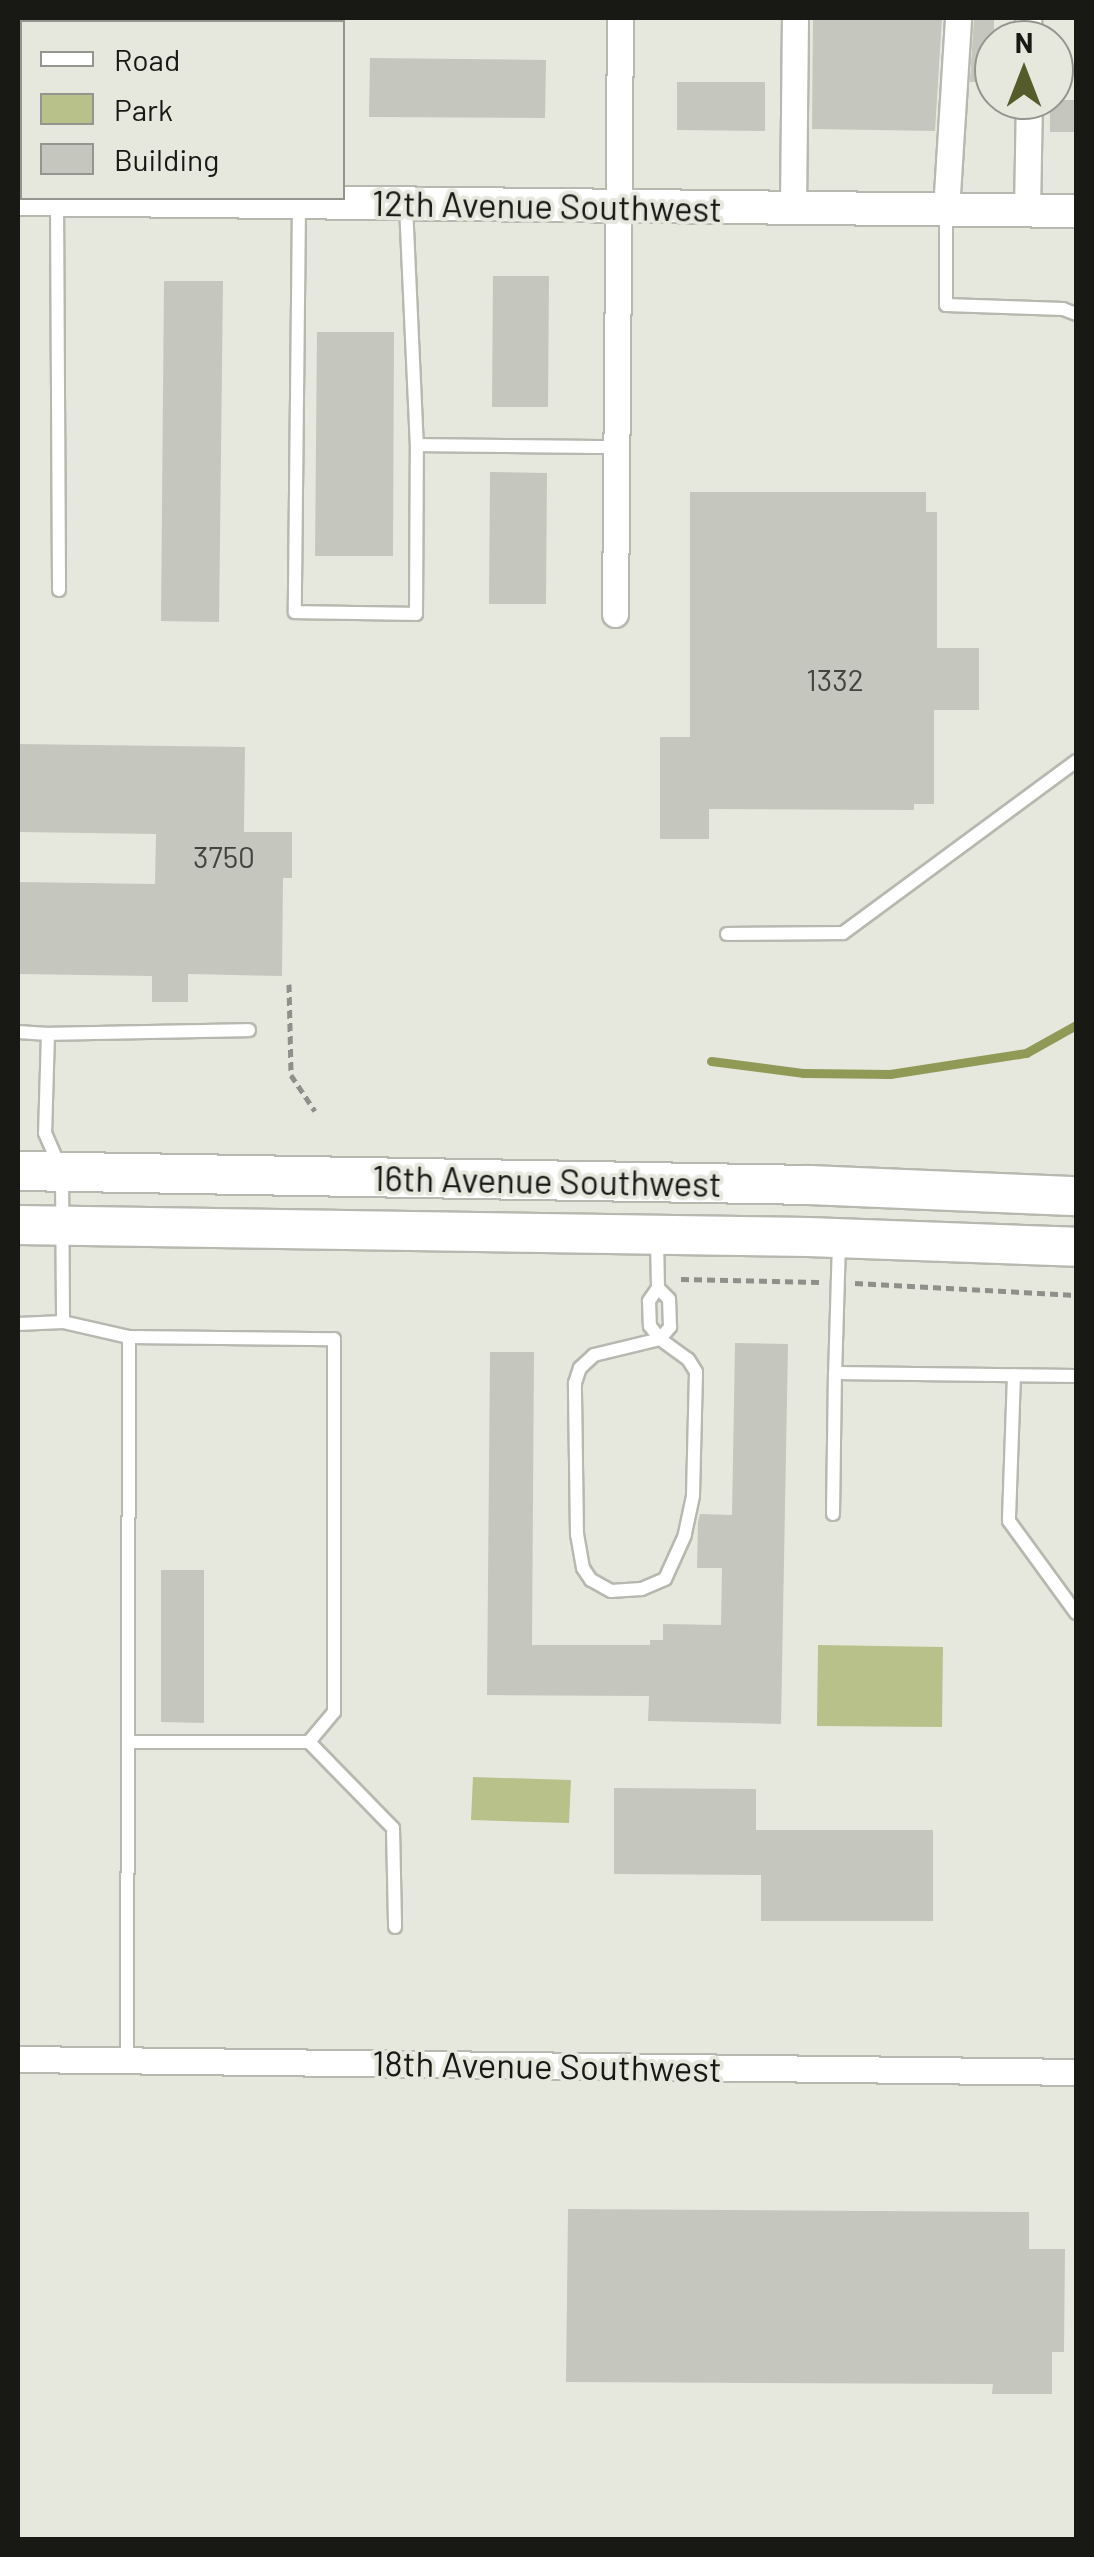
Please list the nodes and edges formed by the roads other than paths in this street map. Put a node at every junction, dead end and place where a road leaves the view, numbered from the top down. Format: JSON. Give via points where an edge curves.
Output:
{"nodes":[{"id":1,"x":620,"y":18,"type":"edge"},
{"id":2,"x":795,"y":18,"type":"edge"},
{"id":3,"x":958,"y":18,"type":"edge"},
{"id":4,"x":1029,"y":120,"type":"edge"},
{"id":5,"x":56,"y":200,"type":"edge"},
{"id":6,"x":312,"y":200,"type":"edge"},
{"id":7,"x":406,"y":203,"type":"junction"},
{"id":8,"x":620,"y":206,"type":"junction"},
{"id":9,"x":794,"y":208,"type":"junction"},
{"id":10,"x":946,"y":210,"type":"junction"},
{"id":11,"x":1027,"y":211,"type":"junction"},
{"id":12,"x":1076,"y":212,"type":"edge"},
{"id":13,"x":1076,"y":314,"type":"edge"},
{"id":14,"x":417,"y":445,"type":"junction"},
{"id":15,"x":618,"y":447,"type":"junction"},
{"id":16,"x":59,"y":590,"type":"dead end"},
{"id":17,"x":615,"y":614,"type":"dead end"},
{"id":18,"x":1076,"y":762,"type":"edge"},
{"id":19,"x":727,"y":934,"type":"dead end"},
{"id":20,"x":249,"y":1030,"type":"dead end"},
{"id":21,"x":18,"y":1032,"type":"edge"},
{"id":22,"x":48,"y":1034,"type":"junction"},
{"id":23,"x":18,"y":1171,"type":"edge"},
{"id":24,"x":62,"y":1172,"type":"junction"},
{"id":25,"x":1076,"y":1196,"type":"edge"},
{"id":26,"x":18,"y":1225,"type":"edge"},
{"id":27,"x":62,"y":1226,"type":"junction"},
{"id":28,"x":656,"y":1235,"type":"junction"},
{"id":29,"x":840,"y":1238,"type":"junction"},
{"id":30,"x":1076,"y":1247,"type":"edge"},
{"id":31,"x":658,"y":1283,"type":"junction"},
{"id":32,"x":63,"y":1322,"type":"junction"},
{"id":33,"x":18,"y":1324,"type":"edge"},
{"id":34,"x":129,"y":1337,"type":"junction"},
{"id":35,"x":660,"y":1339,"type":"junction"},
{"id":36,"x":835,"y":1373,"type":"junction"},
{"id":37,"x":1014,"y":1376,"type":"junction"},
{"id":38,"x":1076,"y":1376,"type":"edge"},
{"id":39,"x":833,"y":1514,"type":"dead end"},
{"id":40,"x":1076,"y":1614,"type":"edge"},
{"id":41,"x":128,"y":1742,"type":"junction"},
{"id":42,"x":309,"y":1742,"type":"junction"},
{"id":43,"x":395,"y":1927,"type":"dead end"},
{"id":44,"x":18,"y":2059,"type":"edge"},
{"id":45,"x":127,"y":2060,"type":"junction"},
{"id":46,"x":1076,"y":2072,"type":"edge"}],
"edges":[{"from":1,"to":8,"type":"street"},
{"from":2,"to":9,"type":"street"},
{"from":3,"to":10,"type":"street"},
{"from":4,"to":11,"type":"street"},
{"from":5,"to":16,"type":"lane"},
{"from":6,"to":7,"type":"street","name":"12th Avenue Southwest"},
{"from":6,"to":14,"type":"lane","via":[[295,612],[416,614]]},
{"from":7,"to":8,"type":"street","name":"12th Avenue Southwest"},
{"from":7,"to":14,"type":"lane"},
{"from":8,"to":9,"type":"street","name":"12th Avenue Southwest"},
{"from":8,"to":15,"type":"street"},
{"from":9,"to":10,"type":"street","name":"12th Avenue Southwest"},
{"from":10,"to":11,"type":"street","name":"12th Avenue Southwest"},
{"from":10,"to":13,"type":"lane","via":[[946,304]]},
{"from":11,"to":12,"type":"street","name":"12th Avenue Southwest"},
{"from":14,"to":15,"type":"lane"},
{"from":15,"to":17,"type":"street"},
{"from":18,"to":19,"type":"lane","via":[[843,933]]},
{"from":20,"to":22,"type":"lane"},
{"from":21,"to":22,"type":"lane"},
{"from":22,"to":24,"type":"lane","via":[[45,1134]]},
{"from":23,"to":24,"type":"main road","name":"16th Avenue Southwest"},
{"from":24,"to":25,"type":"main road","name":"16th Avenue Southwest","via":[[790,1184]]},
{"from":24,"to":27,"type":"lane"},
{"from":26,"to":27,"type":"main road","name":"16th Avenue Southwest"},
{"from":27,"to":28,"type":"main road","name":"16th Avenue Southwest"},
{"from":27,"to":32,"type":"lane"},
{"from":28,"to":29,"type":"main road","name":"16th Avenue Southwest"},
{"from":28,"to":31,"type":"lane"},
{"from":29,"to":30,"type":"main road","name":"16th Avenue Southwest"},
{"from":29,"to":36,"type":"lane"},
{"from":31,"to":35,"type":"lane","via":[[648,1301],[650,1326]]},
{"from":31,"to":35,"type":"lane","via":[[670,1299],[670,1326]]},
{"from":32,"to":33,"type":"lane"},
{"from":32,"to":34,"type":"lane"},
{"from":34,"to":41,"type":"lane"},
{"from":34,"to":42,"type":"lane","via":[[334,1339],[334,1712]]},
{"from":35,"to":35,"type":"lane","via":[[696,1372],[694,1496],[664,1579],[610,1592],[583,1568],[577,1535],[575,1382],[594,1355]]},
{"from":36,"to":37,"type":"lane"},
{"from":36,"to":39,"type":"lane"},
{"from":37,"to":38,"type":"lane"},
{"from":37,"to":40,"type":"lane","via":[[1009,1521]]},
{"from":41,"to":42,"type":"lane"},
{"from":41,"to":45,"type":"lane"},
{"from":42,"to":43,"type":"lane","via":[[393,1828]]},
{"from":44,"to":45,"type":"street","name":"18th Avenue Southwest"},
{"from":45,"to":46,"type":"street","name":"18th Avenue Southwest"}]}
